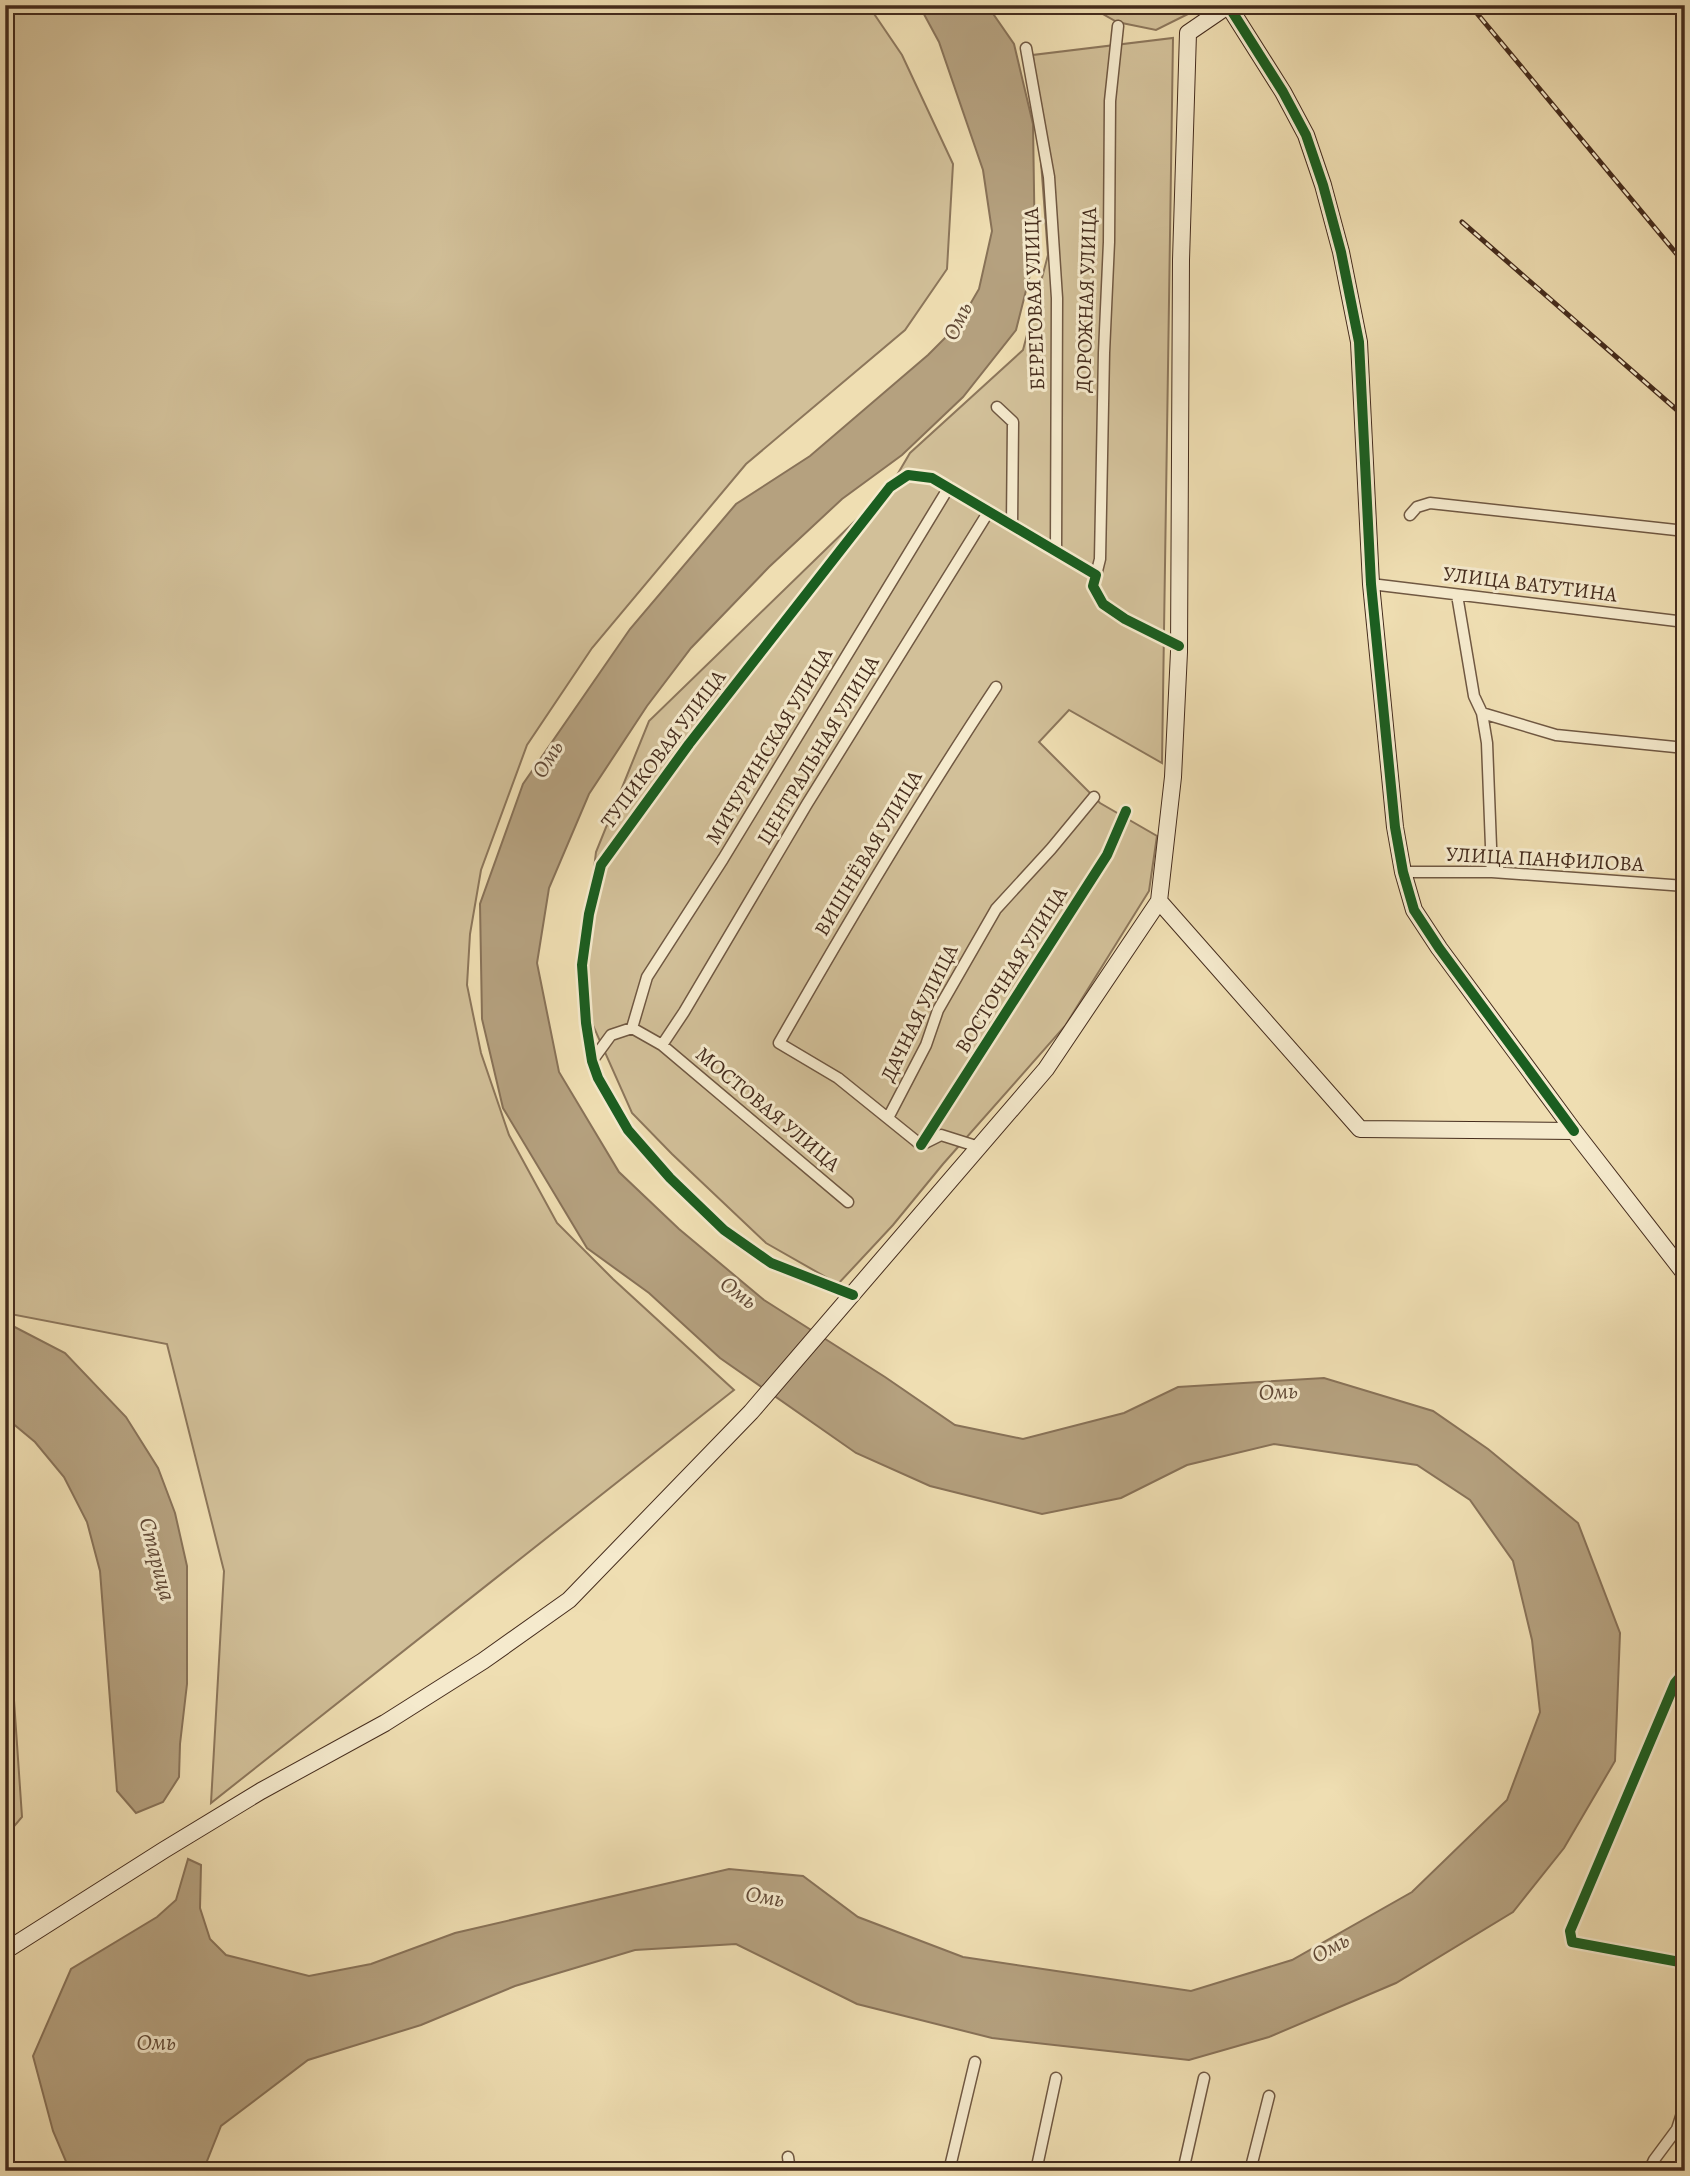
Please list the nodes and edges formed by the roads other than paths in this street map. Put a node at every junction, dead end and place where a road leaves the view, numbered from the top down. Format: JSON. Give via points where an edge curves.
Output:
{"nodes":[{"id":1,"x":1228,"y":5,"type":"edge"},
{"id":2,"x":1118,"y":26,"type":"dead end"},
{"id":3,"x":1026,"y":48,"type":"dead end"},
{"id":4,"x":997,"y":407,"type":"dead end"},
{"id":5,"x":949,"y":487,"type":"junction"},
{"id":6,"x":989,"y":511,"type":"junction"},
{"id":7,"x":1410,"y":515,"type":"dead end"},
{"id":8,"x":1012,"y":525,"type":"junction"},
{"id":9,"x":1685,"y":531,"type":"edge"},
{"id":10,"x":1056,"y":551,"type":"junction"},
{"id":11,"x":1096,"y":575,"type":"junction"},
{"id":12,"x":1371,"y":584,"type":"junction"},
{"id":13,"x":1457,"y":595,"type":"junction"},
{"id":14,"x":1685,"y":622,"type":"edge"},
{"id":15,"x":1179,"y":646,"type":"junction"},
{"id":16,"x":996,"y":687,"type":"dead end"},
{"id":17,"x":1482,"y":713,"type":"junction"},
{"id":18,"x":1685,"y":748,"type":"edge"},
{"id":19,"x":1094,"y":797,"type":"dead end"},
{"id":20,"x":1126,"y":811,"type":"dead end"},
{"id":21,"x":1403,"y":872,"type":"junction"},
{"id":22,"x":1492,"y":872,"type":"junction"},
{"id":23,"x":1685,"y":886,"type":"edge"},
{"id":24,"x":1159,"y":901,"type":"junction"},
{"id":25,"x":632,"y":1028,"type":"junction"},
{"id":26,"x":662,"y":1045,"type":"junction"},
{"id":27,"x":592,"y":1061,"type":"junction"},
{"id":28,"x":888,"y":1118,"type":"junction"},
{"id":29,"x":1574,"y":1131,"type":"junction"},
{"id":30,"x":921,"y":1145,"type":"junction"},
{"id":31,"x":979,"y":1147,"type":"junction"},
{"id":32,"x":848,"y":1202,"type":"dead end"},
{"id":33,"x":1685,"y":1274,"type":"edge"},
{"id":34,"x":851,"y":1297,"type":"junction"},
{"id":35,"x":1685,"y":1671,"type":"edge"},
{"id":36,"x":5,"y":1951,"type":"edge"},
{"id":37,"x":1685,"y":1963,"type":"edge"},
{"id":38,"x":975,"y":2062,"type":"dead end"},
{"id":39,"x":1056,"y":2078,"type":"dead end"},
{"id":40,"x":1204,"y":2078,"type":"dead end"},
{"id":41,"x":1269,"y":2096,"type":"dead end"},
{"id":42,"x":1685,"y":2104,"type":"edge"},
{"id":43,"x":788,"y":2157,"type":"dead end"},
{"id":44,"x":790,"y":2171,"type":"edge"},
{"id":45,"x":949,"y":2171,"type":"edge"},
{"id":46,"x":1036,"y":2171,"type":"edge"},
{"id":47,"x":1183,"y":2171,"type":"edge"},
{"id":48,"x":1251,"y":2171,"type":"edge"},
{"id":49,"x":1649,"y":2171,"type":"edge"}],
"edges":[{"from":1,"to":12,"type":"main road","via":[[1306,135],[1341,252],[1359,342]]},
{"from":1,"to":15,"type":"main road","via":[[1188,33],[1181,260]]},
{"from":2,"to":11,"type":"street","name":"ДОРОЖНАЯ УЛИЦА","via":[[1110,101],[1100,559]]},
{"from":3,"to":10,"type":"street","name":"БЕРЕГОВАЯ УЛИЦА","via":[[1049,177],[1057,298]]},
{"from":4,"to":8,"type":"street","via":[[1013,422]]},
{"from":5,"to":6,"type":"street"},
{"from":5,"to":25,"type":"street","name":"МИЧУРИНСКАЯ УЛИЦА","via":[[647,978]]},
{"from":5,"to":27,"type":"street","name":"ТУПИКОВАЯ УЛИЦА","via":[[932,478],[908,475],[890,487],[689,744],[601,865],[582,965]]},
{"from":6,"to":8,"type":"street"},
{"from":6,"to":26,"type":"street","name":"ЦЕНТРАЛЬНАЯ УЛИЦА"},
{"from":7,"to":9,"type":"street","via":[[1430,503]]},
{"from":8,"to":10,"type":"street"},
{"from":10,"to":11,"type":"street"},
{"from":11,"to":15,"type":"street","via":[[1093,586],[1103,604]]},
{"from":12,"to":13,"type":"street","name":"УЛИЦА ВАТУТИНА"},
{"from":12,"to":21,"type":"main road"},
{"from":13,"to":14,"type":"street","name":"УЛИЦА ВАТУТИНА"},
{"from":13,"to":17,"type":"street","via":[[1474,696]]},
{"from":15,"to":24,"type":"main road","via":[[1173,777]]},
{"from":16,"to":28,"type":"street","name":"ВИШНЁВАЯ УЛИЦА","via":[[934,780],[779,1043],[838,1078]]},
{"from":17,"to":18,"type":"street","via":[[1556,735]]},
{"from":17,"to":22,"type":"street"},
{"from":19,"to":28,"type":"street","name":"ДАЧНАЯ УЛИЦА","via":[[996,909],[938,1010],[926,1045]]},
{"from":20,"to":30,"type":"street","name":"ВОСТОЧНАЯ УЛИЦА","via":[[1108,855]]},
{"from":21,"to":22,"type":"street","name":"УЛИЦА ПАНФИЛОВА"},
{"from":21,"to":29,"type":"main road","via":[[1414,910],[1439,948]]},
{"from":22,"to":23,"type":"street","name":"УЛИЦА ПАНФИЛОВА"},
{"from":24,"to":29,"type":"main road","via":[[1360,1129]]},
{"from":24,"to":31,"type":"main road","via":[[1046,1069]]},
{"from":25,"to":26,"type":"street","name":"МОСТОВАЯ УЛИЦА"},
{"from":25,"to":27,"type":"street","via":[[611,1035]]},
{"from":26,"to":32,"type":"street","name":"МОСТОВАЯ УЛИЦА"},
{"from":27,"to":34,"type":"street","name":"ТУПИКОВАЯ УЛИЦА","via":[[628,1130],[724,1230],[771,1263]]},
{"from":28,"to":30,"type":"street"},
{"from":29,"to":33,"type":"main road"},
{"from":30,"to":31,"type":"street","via":[[941,1135]]},
{"from":31,"to":34,"type":"main road"},
{"from":34,"to":36,"type":"main road","via":[[751,1412],[569,1600],[385,1723],[261,1791]]},
{"from":35,"to":37,"type":"street","via":[[1675,1683],[1570,1931],[1572,1942]]},
{"from":38,"to":45,"type":"street"},
{"from":39,"to":46,"type":"street"},
{"from":40,"to":47,"type":"street"},
{"from":41,"to":48,"type":"street"},
{"from":42,"to":49,"type":"street","via":[[1677,2129]]},
{"from":43,"to":44,"type":"street"}]}
